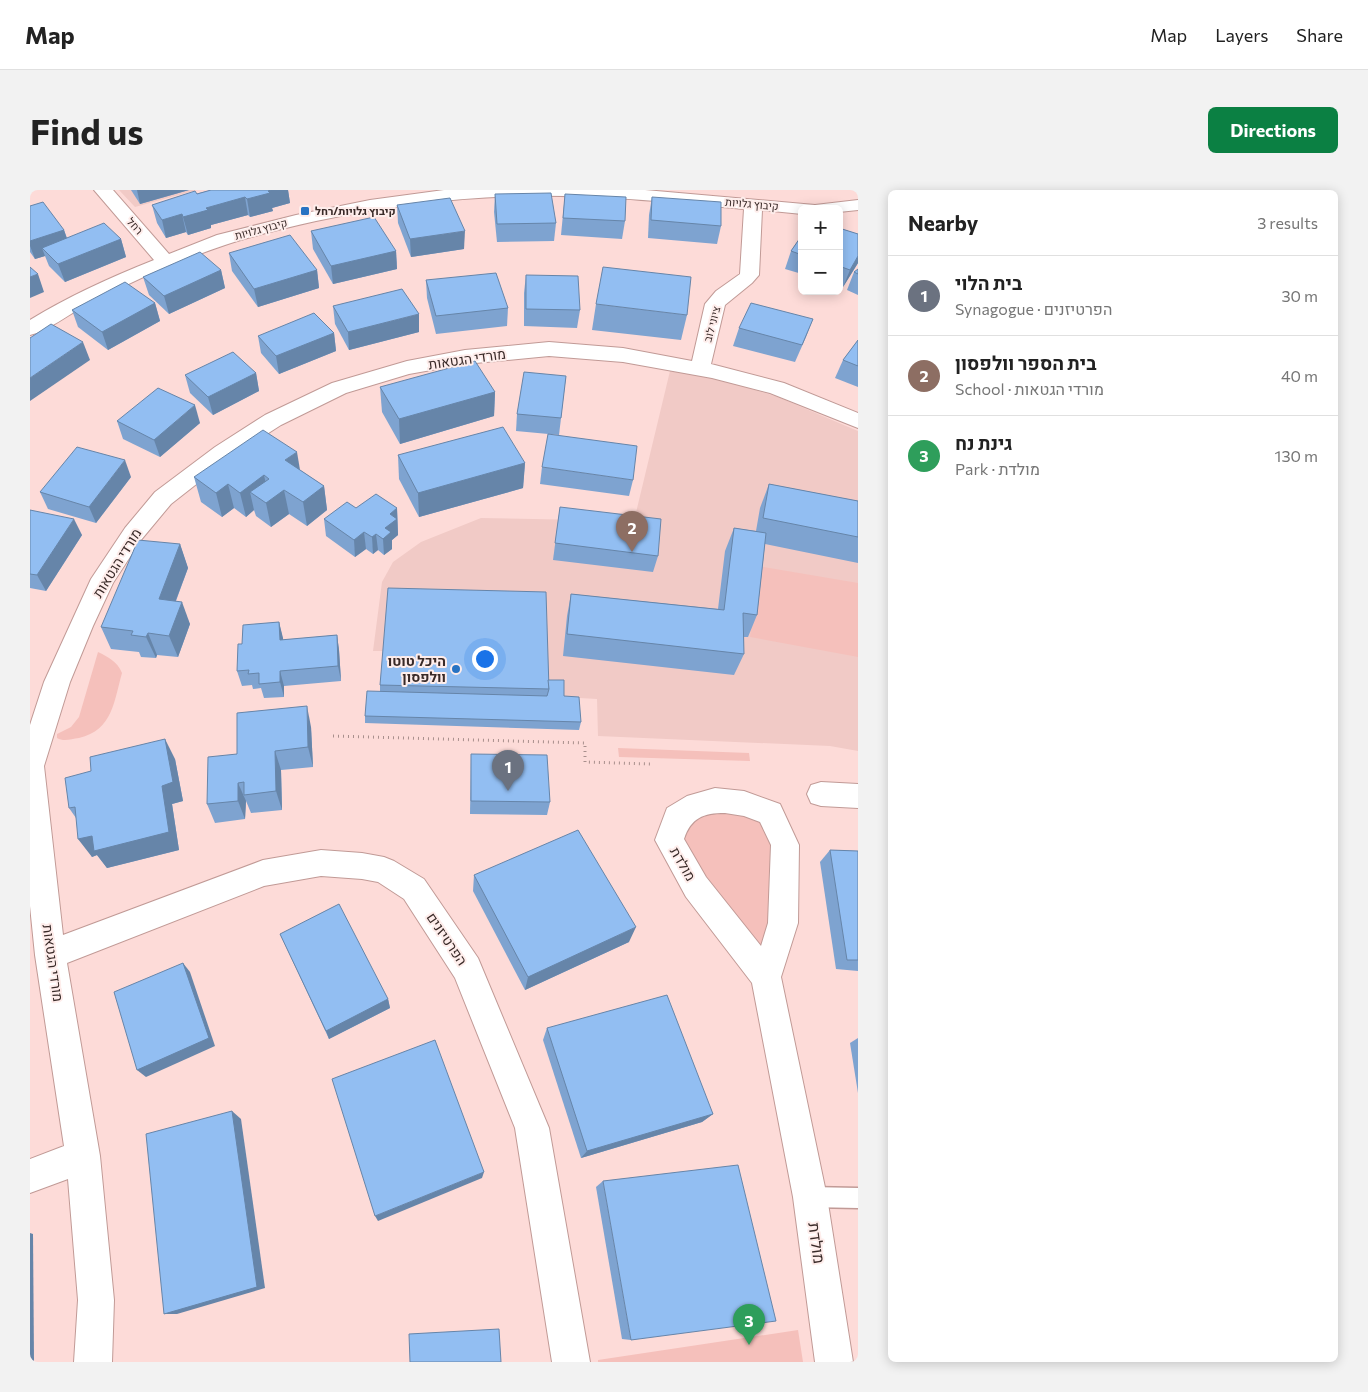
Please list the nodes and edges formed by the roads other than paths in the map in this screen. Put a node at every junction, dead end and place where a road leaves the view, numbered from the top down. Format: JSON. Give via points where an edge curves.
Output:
{"nodes":[{"id":1,"x":103,"y":190,"type":"edge"},
{"id":2,"x":753,"y":204,"type":"junction"},
{"id":3,"x":858,"y":205,"type":"edge"},
{"id":4,"x":843,"y":207,"type":"edge"},
{"id":5,"x":798,"y":208,"type":"edge"},
{"id":6,"x":166,"y":262,"type":"junction"},
{"id":7,"x":30,"y":329,"type":"edge"},
{"id":8,"x":700,"y":369,"type":"junction"},
{"id":9,"x":858,"y":422,"type":"edge"},
{"id":10,"x":30,"y":766,"type":"edge"},
{"id":11,"x":821,"y":794,"type":"dead end"},
{"id":12,"x":858,"y":796,"type":"edge"},
{"id":13,"x":50,"y":955,"type":"junction"},
{"id":14,"x":766,"y":977,"type":"junction"},
{"id":15,"x":83,"y":1156,"type":"junction"},
{"id":16,"x":30,"y":1176,"type":"edge"},
{"id":17,"x":810,"y":1197,"type":"junction"},
{"id":18,"x":858,"y":1198,"type":"edge"},
{"id":19,"x":93,"y":1362,"type":"edge"},
{"id":20,"x":570,"y":1362,"type":"edge"},
{"id":21,"x":834,"y":1362,"type":"edge"}],
"edges":[{"from":1,"to":6,"type":"street","name":"רחל"},
{"from":2,"to":5,"type":"street","name":"קיבוץ גלויות"},
{"from":2,"to":6,"type":"street","name":"קיבוץ גלויות","via":[[626,193],[519,190],[421,197],[317,214],[222,239]]},
{"from":2,"to":8,"type":"street","name":"ציוני לוב","via":[[749,275],[742,284],[721,296],[716,304]]},
{"from":3,"to":4,"type":"street"},
{"from":6,"to":7,"type":"street","name":"קיבוץ גלויות","via":[[52,314]]},
{"from":8,"to":9,"type":"street","name":"מורדי הגטאות","via":[[777,388]]},
{"from":8,"to":10,"type":"street","name":"מורדי הגטאות","via":[[623,355],[549,349],[465,357],[407,368],[339,388],[273,420],[170,492],[133,534],[104,579],[80,626],[57,682]]},
{"from":10,"to":13,"type":"street","name":"מורדי הגטאות"},
{"from":11,"to":12,"type":"street"},
{"from":13,"to":15,"type":"street","name":"מורדי הגטאות"},
{"from":13,"to":20,"type":"street","name":"הפרטיזנים","via":[[263,873],[321,863],[362,866],[384,870],[414,889],[467,969],[532,1128]]},
{"from":14,"to":14,"type":"street","name":"מולדת","via":[[782,922],[785,846],[770,813],[726,800],[698,805],[677,818],[669,840],[696,886]]},
{"from":14,"to":17,"type":"street","name":"מולדת"},
{"from":15,"to":16,"type":"street"},
{"from":15,"to":19,"type":"street","name":"מורדי הגטאות","via":[[96,1300]]},
{"from":17,"to":18,"type":"lane"},
{"from":17,"to":21,"type":"street","name":"מולדת"}]}
